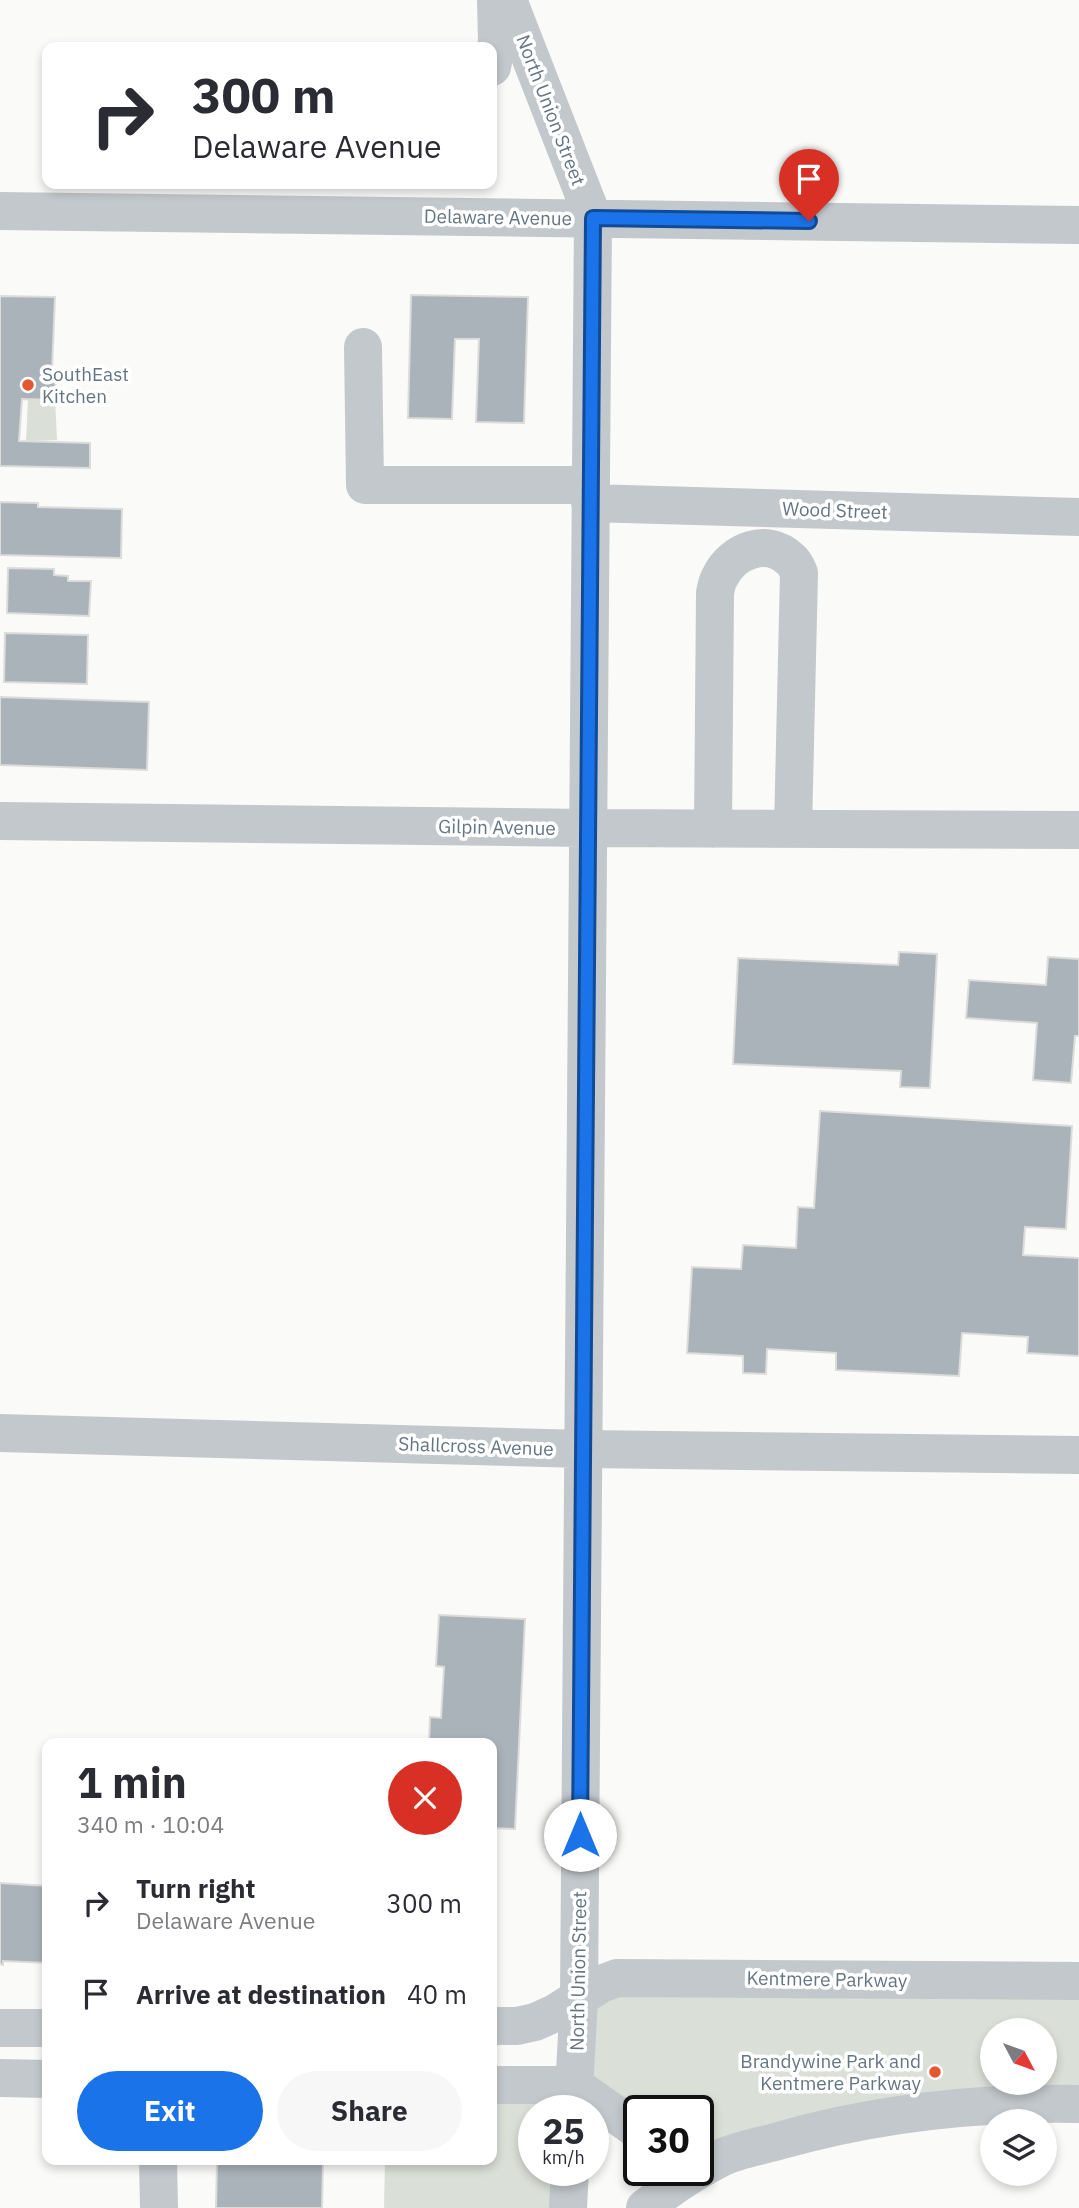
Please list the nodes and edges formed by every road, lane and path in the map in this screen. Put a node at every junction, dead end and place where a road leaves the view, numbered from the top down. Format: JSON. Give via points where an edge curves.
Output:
{"nodes":[{"id":1,"x":496,"y":0,"type":"edge"},
{"id":2,"x":508,"y":0,"type":"edge"},
{"id":3,"x":497,"y":42,"type":"edge"},
{"id":4,"x":456,"y":200,"type":"edge"},
{"id":5,"x":0,"y":211,"type":"edge"},
{"id":6,"x":593,"y":218,"type":"junction"},
{"id":7,"x":1079,"y":225,"type":"edge"},
{"id":8,"x":363,"y":347,"type":"dead end"},
{"id":9,"x":591,"y":494,"type":"junction"},
{"id":10,"x":1079,"y":517,"type":"edge"},
{"id":11,"x":0,"y":821,"type":"edge"},
{"id":12,"x":588,"y":828,"type":"junction"},
{"id":13,"x":793,"y":828,"type":"junction"},
{"id":14,"x":713,"y":829,"type":"junction"},
{"id":15,"x":1079,"y":830,"type":"edge"},
{"id":16,"x":0,"y":1433,"type":"edge"},
{"id":17,"x":583,"y":1449,"type":"junction"},
{"id":18,"x":1079,"y":1455,"type":"edge"},
{"id":19,"x":1079,"y":1982,"type":"edge"},
{"id":20,"x":579,"y":1997,"type":"junction"},
{"id":21,"x":497,"y":2026,"type":"edge"},
{"id":22,"x":0,"y":2028,"type":"edge"},
{"id":23,"x":42,"y":2028,"type":"edge"},
{"id":24,"x":0,"y":2078,"type":"edge"},
{"id":25,"x":42,"y":2079,"type":"edge"},
{"id":26,"x":497,"y":2086,"type":"edge"},
{"id":27,"x":554,"y":2095,"type":"edge"},
{"id":28,"x":573,"y":2095,"type":"edge"},
{"id":29,"x":1079,"y":2105,"type":"edge"},
{"id":30,"x":714,"y":2153,"type":"edge"},
{"id":31,"x":158,"y":2165,"type":"edge"},
{"id":32,"x":569,"y":2186,"type":"edge"},
{"id":33,"x":673,"y":2186,"type":"edge"},
{"id":34,"x":159,"y":2208,"type":"edge"},
{"id":35,"x":568,"y":2208,"type":"edge"},
{"id":36,"x":645,"y":2208,"type":"edge"}],
"edges":[{"from":1,"to":3,"type":"street","name":"North Union Street"},
{"from":2,"to":6,"type":"street","name":"North Union Street"},
{"from":4,"to":5,"type":"street","name":"Delaware Avenue"},
{"from":4,"to":6,"type":"street","name":"Delaware Avenue"},
{"from":6,"to":7,"type":"street","name":"Delaware Avenue"},
{"from":6,"to":9,"type":"street","name":"North Union Street"},
{"from":8,"to":9,"type":"street","name":"Wood Street","via":[[365,485]]},
{"from":9,"to":10,"type":"street","name":"Wood Street"},
{"from":9,"to":12,"type":"street","name":"North Union Street"},
{"from":11,"to":12,"type":"street","name":"Gilpin Avenue"},
{"from":12,"to":14,"type":"street","name":"Gilpin Avenue"},
{"from":12,"to":17,"type":"street","name":"North Union Street"},
{"from":13,"to":14,"type":"street","name":"Gilpin Avenue"},
{"from":13,"to":14,"type":"street","via":[[799,573],[780,552],[755,547],[731,561],[719,577],[715,593]]},
{"from":13,"to":15,"type":"street","name":"Gilpin Avenue"},
{"from":16,"to":17,"type":"street","name":"Shallcross Avenue"},
{"from":17,"to":18,"type":"street","name":"Shallcross Avenue"},
{"from":17,"to":20,"type":"street","name":"North Union Street"},
{"from":19,"to":20,"type":"street","name":"Kentmere Parkway","via":[[635,1977],[617,1978]]},
{"from":20,"to":21,"type":"street","name":"Kentmere Parkway","via":[[535,2022]]},
{"from":20,"to":28,"type":"street","name":"North Union Street"},
{"from":22,"to":23,"type":"street"},
{"from":24,"to":25,"type":"street"},
{"from":26,"to":27,"type":"street"},
{"from":29,"to":30,"type":"street","via":[[1038,2103],[908,2113]]},
{"from":31,"to":34,"type":"street"},
{"from":32,"to":35,"type":"street"},
{"from":33,"to":36,"type":"street"}]}
